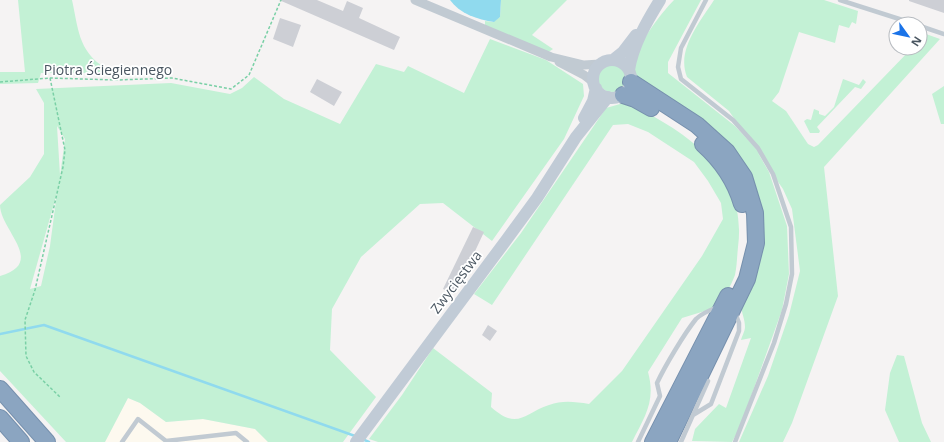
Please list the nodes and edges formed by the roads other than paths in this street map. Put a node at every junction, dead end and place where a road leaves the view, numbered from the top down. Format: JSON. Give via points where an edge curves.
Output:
{"nodes":[{"id":1,"x":415,"y":0,"type":"edge"},
{"id":2,"x":660,"y":0,"type":"edge"},
{"id":3,"x":706,"y":0,"type":"edge"},
{"id":4,"x":840,"y":0,"type":"edge"},
{"id":5,"x":890,"y":16,"type":"edge"},
{"id":6,"x":648,"y":20,"type":"junction"},
{"id":7,"x":928,"y":29,"type":"edge"},
{"id":8,"x":944,"y":34,"type":"edge"},
{"id":9,"x":552,"y":57,"type":"junction"},
{"id":10,"x":614,"y":60,"type":"junction"},
{"id":11,"x":600,"y":64,"type":"junction"},
{"id":12,"x":595,"y":85,"type":"junction"},
{"id":13,"x":623,"y":86,"type":"junction"},
{"id":14,"x":576,"y":138,"type":"junction"},
{"id":15,"x":718,"y":307,"type":"dead end"},
{"id":16,"x":736,"y":315,"type":"dead end"},
{"id":17,"x":708,"y":380,"type":"dead end"},
{"id":18,"x":0,"y":389,"type":"edge"},
{"id":19,"x":693,"y":415,"type":"junction"},
{"id":20,"x":0,"y":418,"type":"edge"},
{"id":21,"x":22,"y":442,"type":"edge"},
{"id":22,"x":47,"y":442,"type":"edge"},
{"id":23,"x":122,"y":442,"type":"edge"},
{"id":24,"x":247,"y":442,"type":"edge"},
{"id":25,"x":356,"y":442,"type":"edge"},
{"id":26,"x":638,"y":442,"type":"edge"},
{"id":27,"x":653,"y":442,"type":"edge"},
{"id":28,"x":668,"y":442,"type":"edge"},
{"id":29,"x":681,"y":442,"type":"edge"},
{"id":30,"x":735,"y":442,"type":"edge"}],
"edges":[{"from":1,"to":9,"type":"street"},
{"from":2,"to":6,"type":"main road","name":"Zwycięstwa"},
{"from":3,"to":30,"type":"lane","via":[[680,48],[678,67],[682,79],[733,120],[758,148],[773,174],[791,227],[792,274],[786,304],[774,343]]},
{"from":4,"to":5,"type":"lane"},
{"from":6,"to":10,"type":"main road","name":"Zwycięstwa"},
{"from":6,"to":13,"type":"main road","name":"Zwycięstwa","via":[[631,57]]},
{"from":7,"to":8,"type":"lane"},
{"from":9,"to":11,"type":"street","via":[[584,65]]},
{"from":9,"to":12,"type":"street","via":[[585,76]]},
{"from":10,"to":11,"type":"main road","via":[[606,60]]},
{"from":10,"to":13,"type":"main road","via":[[621,62]]},
{"from":11,"to":12,"type":"main road","via":[[594,74]]},
{"from":12,"to":13,"type":"main road","via":[[601,94]]},
{"from":12,"to":14,"type":"main road","name":"Zwycięstwa","via":[[592,103]]},
{"from":13,"to":14,"type":"main road","name":"Zwycięstwa"},
{"from":13,"to":27,"type":"highway","via":[[635,99],[690,133],[724,165],[738,192],[746,224],[742,259],[732,288]]},
{"from":13,"to":28,"type":"highway","via":[[697,125],[727,152],[744,177],[755,213],[756,242],[747,279]]},
{"from":14,"to":25,"type":"main road","name":"Zwycięstwa","via":[[537,198]]},
{"from":15,"to":26,"type":"lane","via":[[697,318],[662,372],[657,383],[660,396]]},
{"from":16,"to":19,"type":"lane","via":[[739,331],[711,404]]},
{"from":17,"to":19,"type":"lane"},
{"from":18,"to":22,"type":"highway"},
{"from":19,"to":29,"type":"lane"},
{"from":20,"to":21,"type":"highway"},
{"from":23,"to":24,"type":"lane","via":[[138,419],[166,441],[236,433]]}]}
